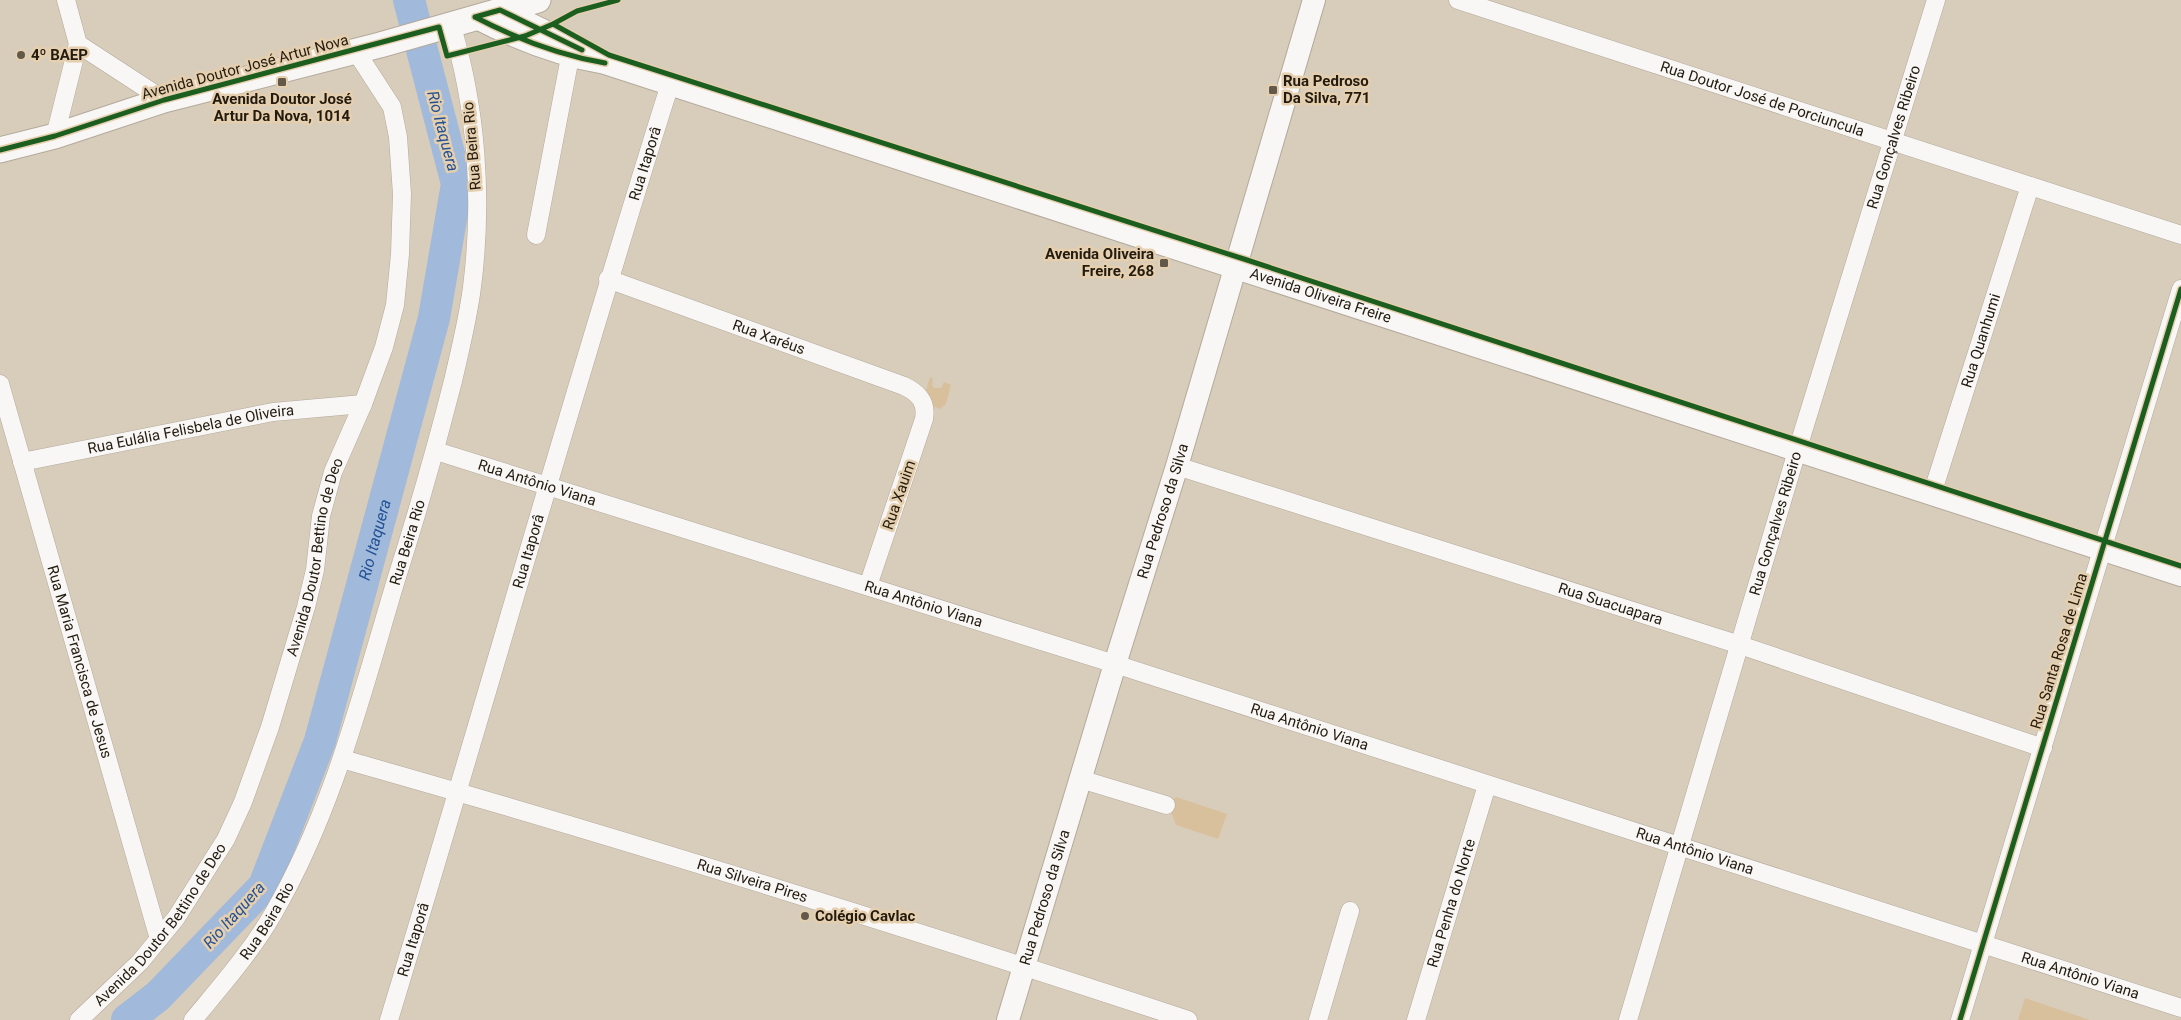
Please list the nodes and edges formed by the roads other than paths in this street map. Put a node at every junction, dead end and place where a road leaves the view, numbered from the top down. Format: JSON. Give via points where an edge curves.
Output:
{"nodes":[{"id":1,"x":66,"y":0,"type":"edge"},
{"id":2,"x":538,"y":0,"type":"edge"},
{"id":3,"x":1314,"y":0,"type":"edge"},
{"id":4,"x":1458,"y":0,"type":"edge"},
{"id":5,"x":1936,"y":0,"type":"edge"},
{"id":6,"x":500,"y":10,"type":"junction"},
{"id":7,"x":475,"y":17,"type":"junction"},
{"id":8,"x":445,"y":26,"type":"junction"},
{"id":9,"x":78,"y":44,"type":"junction"},
{"id":10,"x":355,"y":50,"type":"junction"},
{"id":11,"x":570,"y":57,"type":"junction"},
{"id":12,"x":605,"y":62,"type":"junction"},
{"id":13,"x":670,"y":84,"type":"junction"},
{"id":14,"x":164,"y":100,"type":"junction"},
{"id":15,"x":55,"y":136,"type":"junction"},
{"id":16,"x":1892,"y":140,"type":"junction"},
{"id":17,"x":0,"y":150,"type":"edge"},
{"id":18,"x":2030,"y":186,"type":"junction"},
{"id":19,"x":536,"y":234,"type":"dead end"},
{"id":20,"x":2181,"y":235,"type":"edge"},
{"id":21,"x":1234,"y":268,"type":"junction"},
{"id":22,"x":608,"y":280,"type":"junction"},
{"id":23,"x":2181,"y":289,"type":"edge"},
{"id":24,"x":0,"y":384,"type":"edge"},
{"id":25,"x":924,"y":403,"type":"joint"},
{"id":26,"x":363,"y":404,"type":"junction"},
{"id":27,"x":436,"y":451,"type":"junction"},
{"id":28,"x":1797,"y":451,"type":"junction"},
{"id":29,"x":22,"y":462,"type":"junction"},
{"id":30,"x":1177,"y":466,"type":"junction"},
{"id":31,"x":549,"y":485,"type":"junction"},
{"id":32,"x":1932,"y":494,"type":"junction"},
{"id":33,"x":2103,"y":550,"type":"junction"},
{"id":34,"x":2181,"y":575,"type":"edge"},
{"id":35,"x":868,"y":586,"type":"junction"},
{"id":36,"x":1740,"y":645,"type":"junction"},
{"id":37,"x":1115,"y":664,"type":"junction"},
{"id":38,"x":2043,"y":748,"type":"junction"},
{"id":39,"x":342,"y":759,"type":"junction"},
{"id":40,"x":1080,"y":779,"type":"junction"},
{"id":41,"x":1487,"y":785,"type":"junction"},
{"id":42,"x":458,"y":792,"type":"junction"},
{"id":43,"x":1166,"y":805,"type":"dead end"},
{"id":44,"x":1680,"y":846,"type":"junction"},
{"id":45,"x":1350,"y":911,"type":"dead end"},
{"id":46,"x":159,"y":939,"type":"junction"},
{"id":47,"x":1983,"y":944,"type":"junction"},
{"id":48,"x":1024,"y":966,"type":"junction"},
{"id":49,"x":2181,"y":1008,"type":"edge"},
{"id":50,"x":79,"y":1020,"type":"edge"},
{"id":51,"x":193,"y":1020,"type":"edge"},
{"id":52,"x":389,"y":1020,"type":"edge"},
{"id":53,"x":1008,"y":1020,"type":"edge"},
{"id":54,"x":1188,"y":1020,"type":"edge"},
{"id":55,"x":1318,"y":1020,"type":"edge"},
{"id":56,"x":1416,"y":1020,"type":"edge"},
{"id":57,"x":1628,"y":1020,"type":"edge"},
{"id":58,"x":1960,"y":1020,"type":"edge"}],
"edges":[{"from":1,"to":9,"type":"street"},
{"from":2,"to":6,"type":"main road","name":"Avenida Doutor José Artur Nova"},
{"from":3,"to":21,"type":"street","name":"Rua Pedroso da Silva"},
{"from":4,"to":16,"type":"street","name":"Rua Doutor José de Porciuncula"},
{"from":5,"to":16,"type":"street","name":"Rua Gonçalves Ribeiro"},
{"from":6,"to":7,"type":"main road","name":"Avenida Doutor José Artur Nova"},
{"from":6,"to":12,"type":"street","name":"Avenida Oliveira Freire"},
{"from":7,"to":8,"type":"main road","name":"Avenida Doutor José Artur Nova"},
{"from":7,"to":11,"type":"street","name":"Avenida Oliveira Freire","via":[[537,46]]},
{"from":8,"to":10,"type":"main road","name":"Avenida Doutor José Artur Nova"},
{"from":8,"to":27,"type":"street","name":"Rua Beira Rio","via":[[460,53],[472,115],[477,239],[464,335]]},
{"from":9,"to":14,"type":"street"},
{"from":9,"to":15,"type":"street"},
{"from":10,"to":14,"type":"main road","name":"Avenida Doutor José Artur Nova"},
{"from":10,"to":26,"type":"street","name":"Avenida Doutor Bettino de Deo","via":[[392,107],[398,137],[402,194],[395,305]]},
{"from":11,"to":12,"type":"street","name":"Avenida Oliveira Freire"},
{"from":11,"to":19,"type":"street"},
{"from":12,"to":13,"type":"street","name":"Avenida Oliveira Freire"},
{"from":13,"to":21,"type":"street","name":"Avenida Oliveira Freire"},
{"from":13,"to":22,"type":"street","name":"Rua Itaporâ"},
{"from":14,"to":15,"type":"main road","name":"Avenida Doutor José Artur Nova"},
{"from":15,"to":17,"type":"main road","name":"Avenida Doutor José Artur Nova"},
{"from":16,"to":18,"type":"street","name":"Rua Doutor José de Porciuncula"},
{"from":16,"to":28,"type":"street","name":"Rua Gonçalves Ribeiro"},
{"from":18,"to":20,"type":"street","name":"Rua Doutor José de Porciuncula"},
{"from":18,"to":32,"type":"street","name":"Rua Quanhumi"},
{"from":21,"to":28,"type":"street","name":"Avenida Oliveira Freire"},
{"from":21,"to":30,"type":"street","name":"Rua Pedroso da Silva"},
{"from":22,"to":25,"type":"street","name":"Rua Xaréus","via":[[904,386],[919,395]]},
{"from":22,"to":31,"type":"street","name":"Rua Itaporâ"},
{"from":23,"to":33,"type":"street","name":"Rua Santa Rosa de Lima"},
{"from":24,"to":29,"type":"street","name":"Rua Maria Francisca de Jesus"},
{"from":25,"to":35,"type":"street","name":"Rua Xauim","via":[[926,411],[922,429]]},
{"from":26,"to":29,"type":"street","name":"Rua Eulália Felisbela de Oliveira","via":[[273,412]]},
{"from":26,"to":46,"type":"street","name":"Avenida Doutor Bettino de Deo","via":[[333,472],[306,607],[270,727],[243,802],[226,839]]},
{"from":27,"to":31,"type":"street","name":"Rua Antônio Viana"},
{"from":27,"to":39,"type":"street","name":"Rua Beira Rio"},
{"from":28,"to":32,"type":"street","name":"Avenida Oliveira Freire"},
{"from":28,"to":36,"type":"street","name":"Rua Gonçalves Ribeiro"},
{"from":29,"to":46,"type":"street","name":"Rua Maria Francisca de Jesus"},
{"from":30,"to":36,"type":"street","name":"Rua Suacuapara"},
{"from":30,"to":37,"type":"street","name":"Rua Pedroso da Silva"},
{"from":31,"to":35,"type":"street","name":"Rua Antônio Viana"},
{"from":31,"to":42,"type":"street","name":"Rua Itaporâ"},
{"from":32,"to":33,"type":"street","name":"Avenida Oliveira Freire"},
{"from":33,"to":34,"type":"street","name":"Avenida Oliveira Freire"},
{"from":33,"to":38,"type":"street","name":"Rua Santa Rosa de Lima"},
{"from":35,"to":37,"type":"street","name":"Rua Antônio Viana"},
{"from":36,"to":38,"type":"street","name":"Rua Suacuapara"},
{"from":36,"to":44,"type":"street","name":"Rua Gonçalves Ribeiro"},
{"from":37,"to":40,"type":"street","name":"Rua Pedroso da Silva"},
{"from":37,"to":41,"type":"street","name":"Rua Antônio Viana"},
{"from":38,"to":47,"type":"street","name":"Rua Santa Rosa de Lima"},
{"from":39,"to":42,"type":"street","name":"Rua Silveira Pires"},
{"from":39,"to":51,"type":"street","name":"Rua Beira Rio","via":[[311,836],[272,915]]},
{"from":40,"to":43,"type":"street"},
{"from":40,"to":48,"type":"street","name":"Rua Pedroso da Silva"},
{"from":41,"to":44,"type":"street","name":"Rua Antônio Viana"},
{"from":41,"to":56,"type":"street","name":"Rua Penha do Norte"},
{"from":42,"to":48,"type":"street","name":"Rua Silveira Pires"},
{"from":42,"to":52,"type":"street","name":"Rua Itaporâ"},
{"from":44,"to":47,"type":"street","name":"Rua Antônio Viana"},
{"from":44,"to":57,"type":"street","name":"Rua Gonçalves Ribeiro"},
{"from":45,"to":55,"type":"street"},
{"from":46,"to":50,"type":"street","name":"Avenida Doutor Bettino de Deo","via":[[115,988]]},
{"from":47,"to":49,"type":"street","name":"Rua Antônio Viana"},
{"from":47,"to":58,"type":"street","name":"Rua Santa Rosa de Lima"},
{"from":48,"to":53,"type":"street","name":"Rua Pedroso da Silva"},
{"from":48,"to":54,"type":"street","name":"Rua Silveira Pires"}]}
